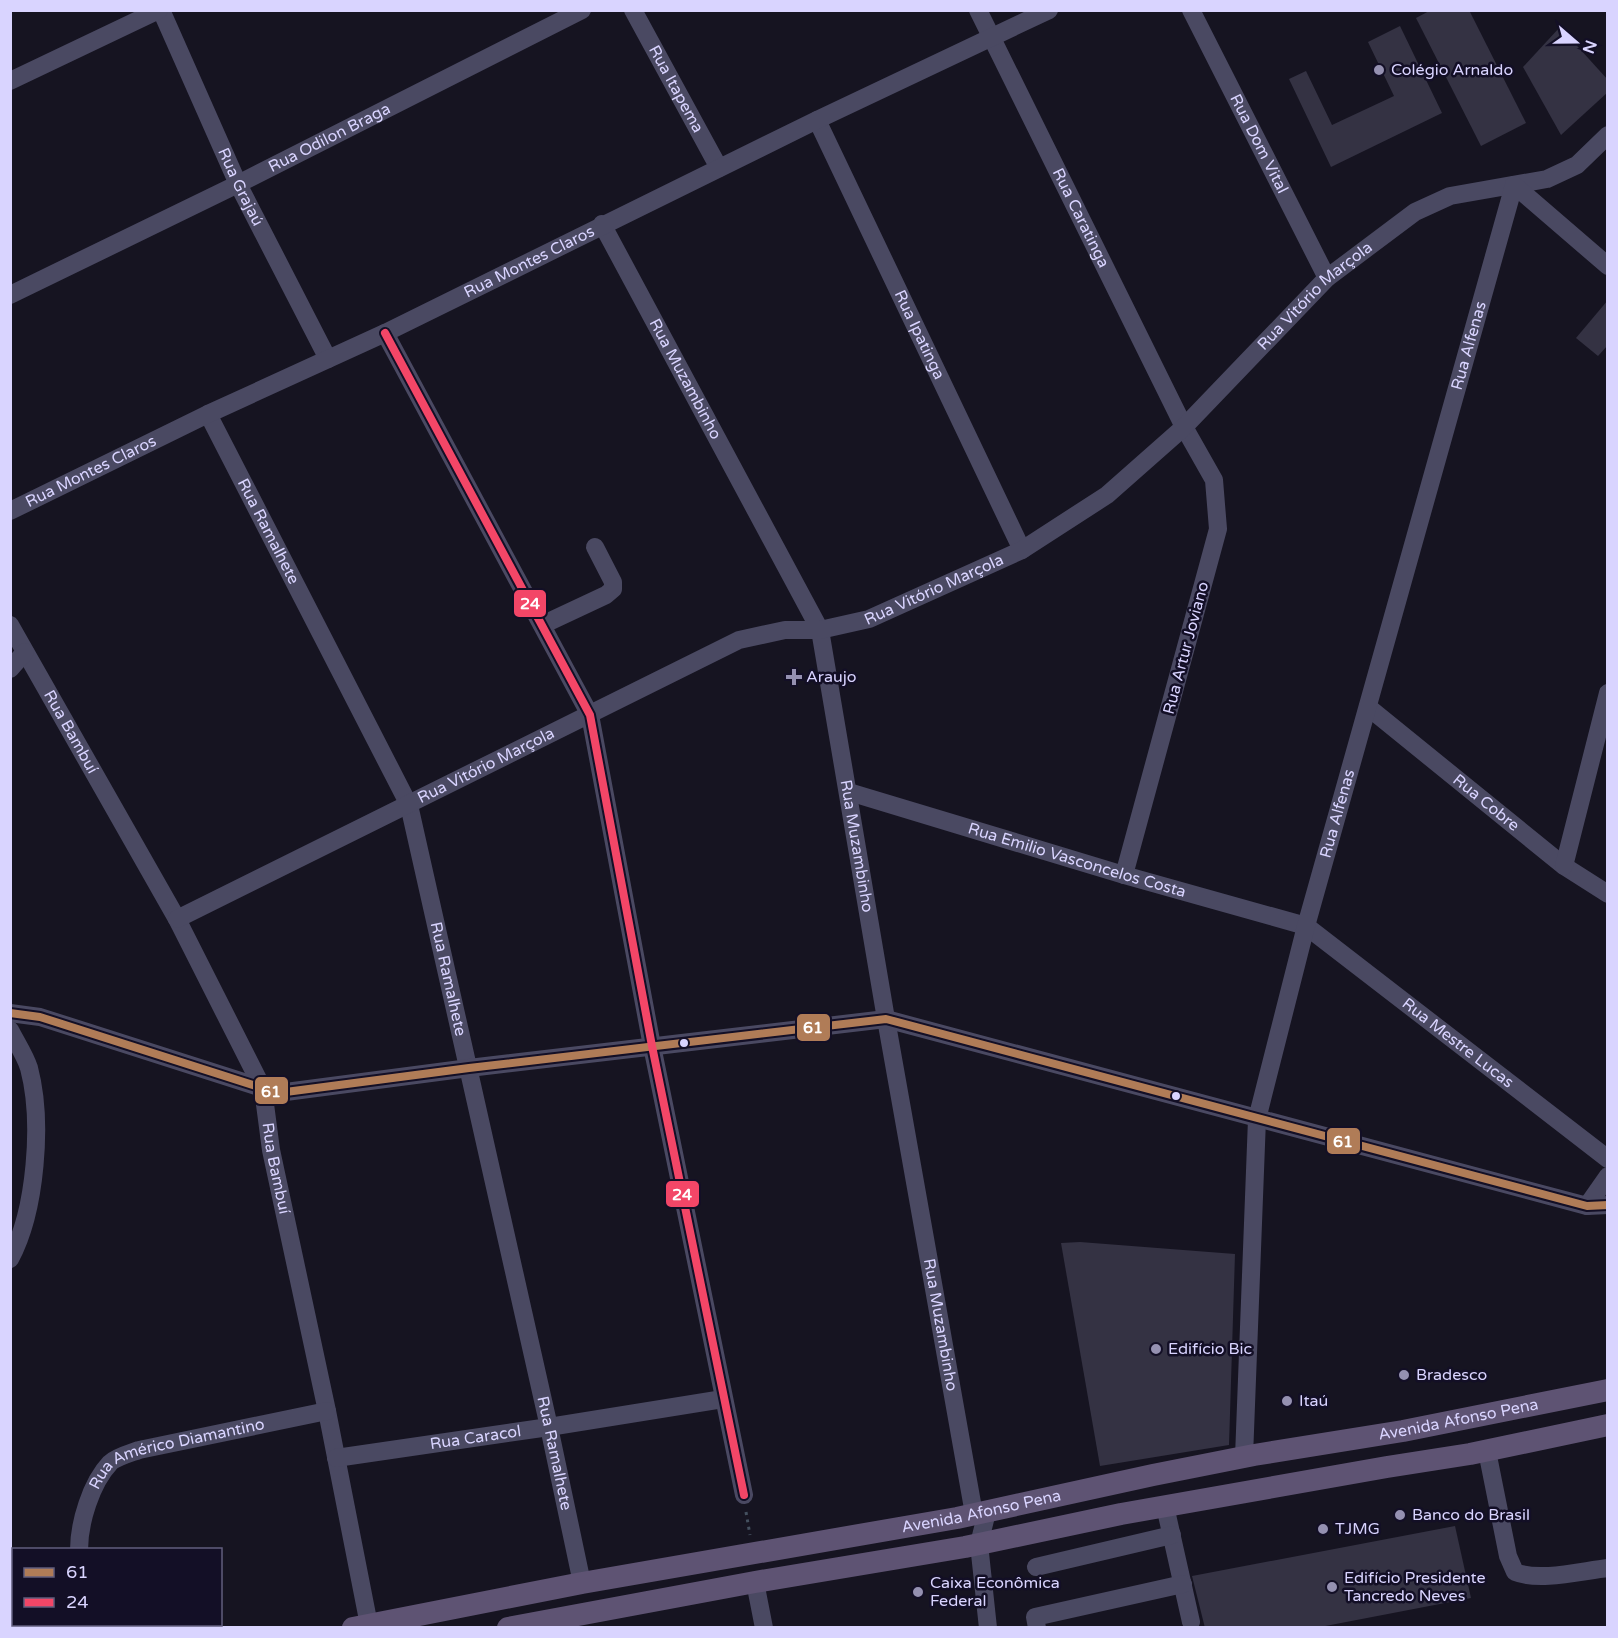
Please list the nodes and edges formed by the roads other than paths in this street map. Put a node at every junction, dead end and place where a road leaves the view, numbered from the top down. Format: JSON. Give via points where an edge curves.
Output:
{"nodes":[{"id":1,"x":160,"y":10,"type":"edge"},
{"id":2,"x":582,"y":10,"type":"edge"},
{"id":3,"x":633,"y":10,"type":"edge"},
{"id":4,"x":978,"y":10,"type":"edge"},
{"id":5,"x":1048,"y":10,"type":"edge"},
{"id":6,"x":1191,"y":10,"type":"edge"},
{"id":7,"x":991,"y":37,"type":"junction"},
{"id":8,"x":10,"y":81,"type":"edge"},
{"id":9,"x":817,"y":120,"type":"junction"},
{"id":10,"x":1608,"y":135,"type":"edge"},
{"id":11,"x":719,"y":168,"type":"junction"},
{"id":12,"x":238,"y":184,"type":"junction"},
{"id":13,"x":1514,"y":185,"type":"junction"},
{"id":14,"x":602,"y":224,"type":"junction"},
{"id":15,"x":1608,"y":266,"type":"edge"},
{"id":16,"x":1327,"y":278,"type":"junction"},
{"id":17,"x":10,"y":295,"type":"edge"},
{"id":18,"x":385,"y":333,"type":"junction"},
{"id":19,"x":328,"y":359,"type":"junction"},
{"id":20,"x":208,"y":414,"type":"junction"},
{"id":21,"x":1184,"y":427,"type":"junction"},
{"id":22,"x":10,"y":511,"type":"edge"},
{"id":23,"x":595,"y":547,"type":"dead end"},
{"id":24,"x":1022,"y":550,"type":"junction"},
{"id":25,"x":10,"y":625,"type":"edge"},
{"id":26,"x":542,"y":625,"type":"junction"},
{"id":27,"x":820,"y":630,"type":"junction"},
{"id":28,"x":25,"y":652,"type":"junction"},
{"id":29,"x":10,"y":669,"type":"edge"},
{"id":30,"x":1608,"y":693,"type":"edge"},
{"id":31,"x":1368,"y":707,"type":"junction"},
{"id":32,"x":590,"y":715,"type":"junction"},
{"id":33,"x":849,"y":792,"type":"junction"},
{"id":34,"x":409,"y":805,"type":"junction"},
{"id":35,"x":1564,"y":866,"type":"junction"},
{"id":36,"x":1124,"y":875,"type":"junction"},
{"id":37,"x":1608,"y":894,"type":"edge"},
{"id":38,"x":177,"y":919,"type":"junction"},
{"id":39,"x":1306,"y":926,"type":"junction"},
{"id":40,"x":10,"y":1013,"type":"edge"},
{"id":41,"x":886,"y":1019,"type":"junction"},
{"id":42,"x":10,"y":1030,"type":"edge"},
{"id":43,"x":651,"y":1046,"type":"junction"},
{"id":44,"x":469,"y":1068,"type":"junction"},
{"id":45,"x":263,"y":1089,"type":"junction"},
{"id":46,"x":1257,"y":1119,"type":"junction"},
{"id":47,"x":1608,"y":1159,"type":"edge"},
{"id":48,"x":1608,"y":1176,"type":"edge"},
{"id":49,"x":1608,"y":1205,"type":"edge"},
{"id":50,"x":1587,"y":1206,"type":"junction"},
{"id":51,"x":10,"y":1260,"type":"edge"},
{"id":52,"x":1608,"y":1390,"type":"edge"},
{"id":53,"x":723,"y":1399,"type":"junction"},
{"id":54,"x":327,"y":1411,"type":"junction"},
{"id":55,"x":1465,"y":1419,"type":"junction"},
{"id":56,"x":1608,"y":1425,"type":"edge"},
{"id":57,"x":549,"y":1427,"type":"junction"},
{"id":58,"x":1478,"y":1453,"type":"junction"},
{"id":59,"x":1244,"y":1457,"type":"junction"},
{"id":60,"x":336,"y":1458,"type":"junction"},
{"id":61,"x":744,"y":1495,"type":"dead end"},
{"id":62,"x":1165,"y":1506,"type":"junction"},
{"id":63,"x":981,"y":1513,"type":"junction"},
{"id":64,"x":1172,"y":1535,"type":"junction"},
{"id":65,"x":979,"y":1544,"type":"junction"},
{"id":66,"x":79,"y":1548,"type":"edge"},
{"id":67,"x":1036,"y":1567,"type":"dead end"},
{"id":68,"x":1608,"y":1568,"type":"edge"},
{"id":69,"x":755,"y":1582,"type":"junction"},
{"id":70,"x":582,"y":1583,"type":"junction"},
{"id":71,"x":1183,"y":1584,"type":"junction"},
{"id":72,"x":566,"y":1622,"type":"edge"},
{"id":73,"x":1191,"y":1622,"type":"dead end"},
{"id":74,"x":361,"y":1626,"type":"edge"},
{"id":75,"x":508,"y":1628,"type":"edge"},
{"id":76,"x":764,"y":1628,"type":"edge"},
{"id":77,"x":988,"y":1628,"type":"edge"},
{"id":78,"x":1037,"y":1628,"type":"edge"}],
"edges":[{"from":1,"to":8,"type":"street"},
{"from":1,"to":12,"type":"street","name":"Rua Grajaú"},
{"from":2,"to":12,"type":"street","name":"Rua Odilon Braga"},
{"from":3,"to":11,"type":"street","name":"Rua Itapema"},
{"from":4,"to":7,"type":"street","name":"Rua Caratinga"},
{"from":5,"to":7,"type":"street","name":"Rua Montes Claros"},
{"from":6,"to":16,"type":"street","name":"Rua Dom Vital"},
{"from":7,"to":9,"type":"street","name":"Rua Montes Claros"},
{"from":7,"to":21,"type":"street","name":"Rua Caratinga"},
{"from":9,"to":11,"type":"street","name":"Rua Montes Claros"},
{"from":9,"to":24,"type":"street","name":"Rua Ipatinga"},
{"from":10,"to":13,"type":"street","name":"Rua Vitório Marçola","via":[[1577,165],[1547,179]]},
{"from":11,"to":14,"type":"street","name":"Rua Montes Claros"},
{"from":12,"to":17,"type":"street","name":"Rua Odilon Braga"},
{"from":12,"to":19,"type":"street","name":"Rua Grajaú"},
{"from":13,"to":15,"type":"street"},
{"from":13,"to":16,"type":"street","name":"Rua Vitório Marçola","via":[[1450,196],[1415,212]]},
{"from":13,"to":31,"type":"street","name":"Rua Alfenas"},
{"from":14,"to":18,"type":"street","name":"Rua Montes Claros"},
{"from":14,"to":27,"type":"street","name":"Rua Muzambinho"},
{"from":16,"to":21,"type":"street","name":"Rua Vitório Marçola"},
{"from":18,"to":19,"type":"street","name":"Rua Montes Claros"},
{"from":18,"to":26,"type":"street"},
{"from":19,"to":20,"type":"street","name":"Rua Montes Claros"},
{"from":20,"to":22,"type":"street","name":"Rua Montes Claros"},
{"from":20,"to":34,"type":"street","name":"Rua Ramalhete"},
{"from":21,"to":24,"type":"street","name":"Rua Vitório Marçola","via":[[1107,495]]},
{"from":21,"to":36,"type":"street","name":"Rua Artur Joviano","via":[[1214,480],[1218,529]]},
{"from":23,"to":26,"type":"street","via":[[613,589]]},
{"from":24,"to":27,"type":"street","name":"Rua Vitório Marçola","via":[[869,619]]},
{"from":25,"to":28,"type":"street","name":"Rua Bambuí"},
{"from":26,"to":32,"type":"street"},
{"from":27,"to":32,"type":"street","name":"Rua Vitório Marçola","via":[[785,630],[739,640]]},
{"from":27,"to":33,"type":"street","name":"Rua Muzambinho"},
{"from":28,"to":29,"type":"street"},
{"from":28,"to":38,"type":"street","name":"Rua Bambuí"},
{"from":30,"to":35,"type":"street"},
{"from":31,"to":35,"type":"street","name":"Rua Cobre"},
{"from":31,"to":39,"type":"street","name":"Rua Alfenas"},
{"from":32,"to":34,"type":"street","name":"Rua Vitório Marçola"},
{"from":32,"to":43,"type":"street"},
{"from":33,"to":36,"type":"street","name":"Rua Emilio Vasconcelos Costa"},
{"from":33,"to":41,"type":"street","name":"Rua Muzambinho"},
{"from":34,"to":38,"type":"street","name":"Rua Vitório Marçola"},
{"from":34,"to":44,"type":"street","name":"Rua Ramalhete"},
{"from":35,"to":37,"type":"street","name":"Rua Cobre"},
{"from":36,"to":39,"type":"street","name":"Rua Emilio Vasconcelos Costa"},
{"from":38,"to":45,"type":"street","name":"Rua Bambuí"},
{"from":39,"to":46,"type":"street","name":"Rua Alfenas"},
{"from":39,"to":47,"type":"street","name":"Rua Mestre Lucas"},
{"from":40,"to":45,"type":"street","via":[[40,1017]]},
{"from":41,"to":43,"type":"street"},
{"from":41,"to":46,"type":"street"},
{"from":41,"to":63,"type":"street","name":"Rua Muzambinho"},
{"from":42,"to":51,"type":"street","via":[[28,1067],[35,1110],[35,1158],[19,1244]]},
{"from":43,"to":44,"type":"street"},
{"from":43,"to":53,"type":"street"},
{"from":44,"to":45,"type":"street","via":[[278,1093]]},
{"from":44,"to":57,"type":"street","name":"Rua Ramalhete"},
{"from":45,"to":54,"type":"street","name":"Rua Bambuí","via":[[271,1150]]},
{"from":46,"to":50,"type":"street"},
{"from":46,"to":59,"type":"street","name":"Rua Alfenas"},
{"from":48,"to":50,"type":"street"},
{"from":49,"to":50,"type":"street"},
{"from":52,"to":55,"type":"main road","name":"Avenida Afonso Pena"},
{"from":53,"to":57,"type":"street","name":"Rua Caracol"},
{"from":53,"to":61,"type":"street"},
{"from":54,"to":60,"type":"street","name":"Rua Bambuí"},
{"from":54,"to":66,"type":"street","name":"Rua Américo Diamantino","via":[[139,1450],[111,1462],[91,1494],[79,1532]]},
{"from":55,"to":58,"type":"main road"},
{"from":55,"to":59,"type":"main road","name":"Avenida Afonso Pena"},
{"from":56,"to":58,"type":"main road","name":"Avenida Afonso Pena"},
{"from":57,"to":60,"type":"street","name":"Rua Caracol"},
{"from":57,"to":70,"type":"street","name":"Rua Ramalhete"},
{"from":58,"to":62,"type":"main road","name":"Avenida Afonso Pena"},
{"from":58,"to":68,"type":"street","via":[[1515,1572],[1539,1576]]},
{"from":59,"to":63,"type":"main road","name":"Avenida Afonso Pena"},
{"from":60,"to":74,"type":"street","name":"Rua Bambuí"},
{"from":62,"to":64,"type":"street"},
{"from":62,"to":65,"type":"main road","name":"Avenida Afonso Pena"},
{"from":63,"to":65,"type":"street","name":"Rua Muzambinho"},
{"from":63,"to":70,"type":"main road","name":"Avenida Afonso Pena"},
{"from":64,"to":67,"type":"street"},
{"from":64,"to":71,"type":"street"},
{"from":65,"to":69,"type":"main road","name":"Avenida Afonso Pena"},
{"from":65,"to":77,"type":"street","name":"Rua Muzambinho"},
{"from":69,"to":72,"type":"main road","name":"Avenida Afonso Pena"},
{"from":69,"to":76,"type":"street"},
{"from":70,"to":74,"type":"main road","name":"Avenida Afonso Pena"},
{"from":71,"to":73,"type":"street"},
{"from":71,"to":78,"type":"street","via":[[1035,1617]]},
{"from":72,"to":75,"type":"main road","name":"Avenida Afonso Pena"}]}
